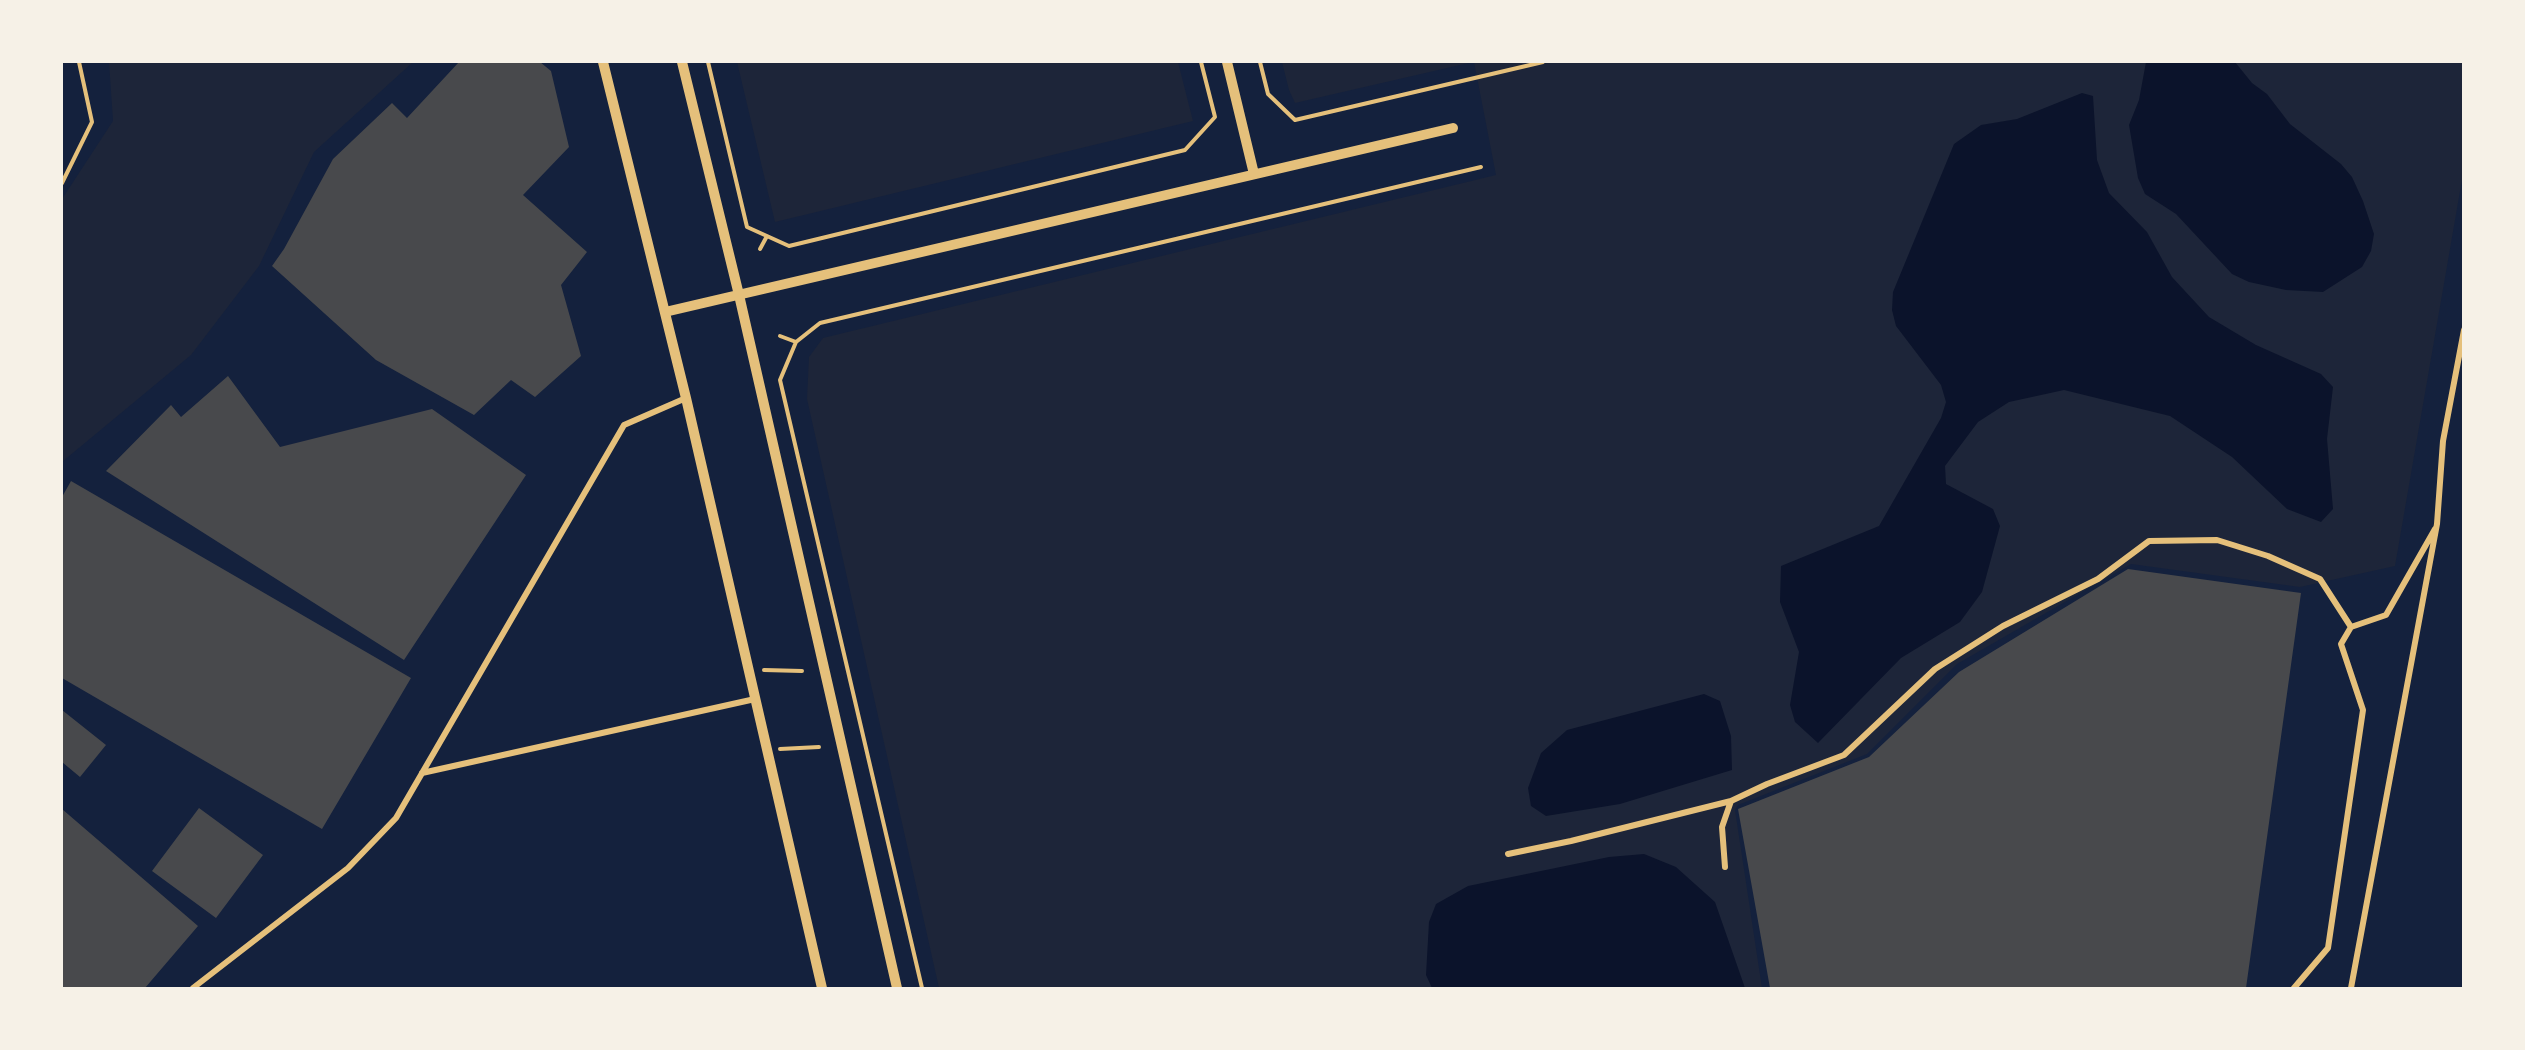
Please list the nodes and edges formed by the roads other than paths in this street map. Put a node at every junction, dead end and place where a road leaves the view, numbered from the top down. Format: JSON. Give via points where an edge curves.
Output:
{"nodes":[{"id":1,"x":603,"y":62,"type":"edge"},
{"id":2,"x":682,"y":62,"type":"edge"},
{"id":3,"x":1227,"y":62,"type":"edge"},
{"id":4,"x":1453,"y":128,"type":"dead end"},
{"id":5,"x":1254,"y":174,"type":"junction"},
{"id":6,"x":739,"y":295,"type":"junction"},
{"id":7,"x":665,"y":312,"type":"junction"},
{"id":8,"x":2463,"y":330,"type":"edge"},
{"id":9,"x":686,"y":398,"type":"junction"},
{"id":10,"x":2437,"y":524,"type":"junction"},
{"id":11,"x":2351,"y":627,"type":"junction"},
{"id":12,"x":755,"y":699,"type":"junction"},
{"id":13,"x":422,"y":773,"type":"junction"},
{"id":14,"x":1731,"y":801,"type":"junction"},
{"id":15,"x":1508,"y":854,"type":"dead end"},
{"id":16,"x":1725,"y":867,"type":"dead end"},
{"id":17,"x":193,"y":988,"type":"edge"},
{"id":18,"x":822,"y":988,"type":"edge"},
{"id":19,"x":897,"y":988,"type":"edge"},
{"id":20,"x":2294,"y":988,"type":"edge"},
{"id":21,"x":2351,"y":988,"type":"edge"}],
"edges":[{"from":1,"to":7,"type":"street"},
{"from":2,"to":6,"type":"street"},
{"from":3,"to":5,"type":"street"},
{"from":4,"to":5,"type":"street"},
{"from":5,"to":6,"type":"street"},
{"from":6,"to":7,"type":"street"},
{"from":6,"to":19,"type":"street"},
{"from":7,"to":9,"type":"street"},
{"from":8,"to":10,"type":"street","via":[[2443,441]]},
{"from":9,"to":12,"type":"street"},
{"from":9,"to":13,"type":"street","via":[[624,425]]},
{"from":10,"to":11,"type":"street","via":[[2386,615]]},
{"from":10,"to":21,"type":"street"},
{"from":11,"to":14,"type":"street","via":[[2320,579],[2268,556],[2217,540],[2149,541],[2098,579],[2003,627],[1935,669],[1844,755]]},
{"from":11,"to":20,"type":"street","via":[[2341,644],[2363,710],[2328,948]]},
{"from":12,"to":13,"type":"street"},
{"from":12,"to":18,"type":"street"},
{"from":13,"to":17,"type":"street","via":[[396,818],[348,868]]},
{"from":14,"to":15,"type":"street"},
{"from":14,"to":16,"type":"street","via":[[1722,826]]}]}
